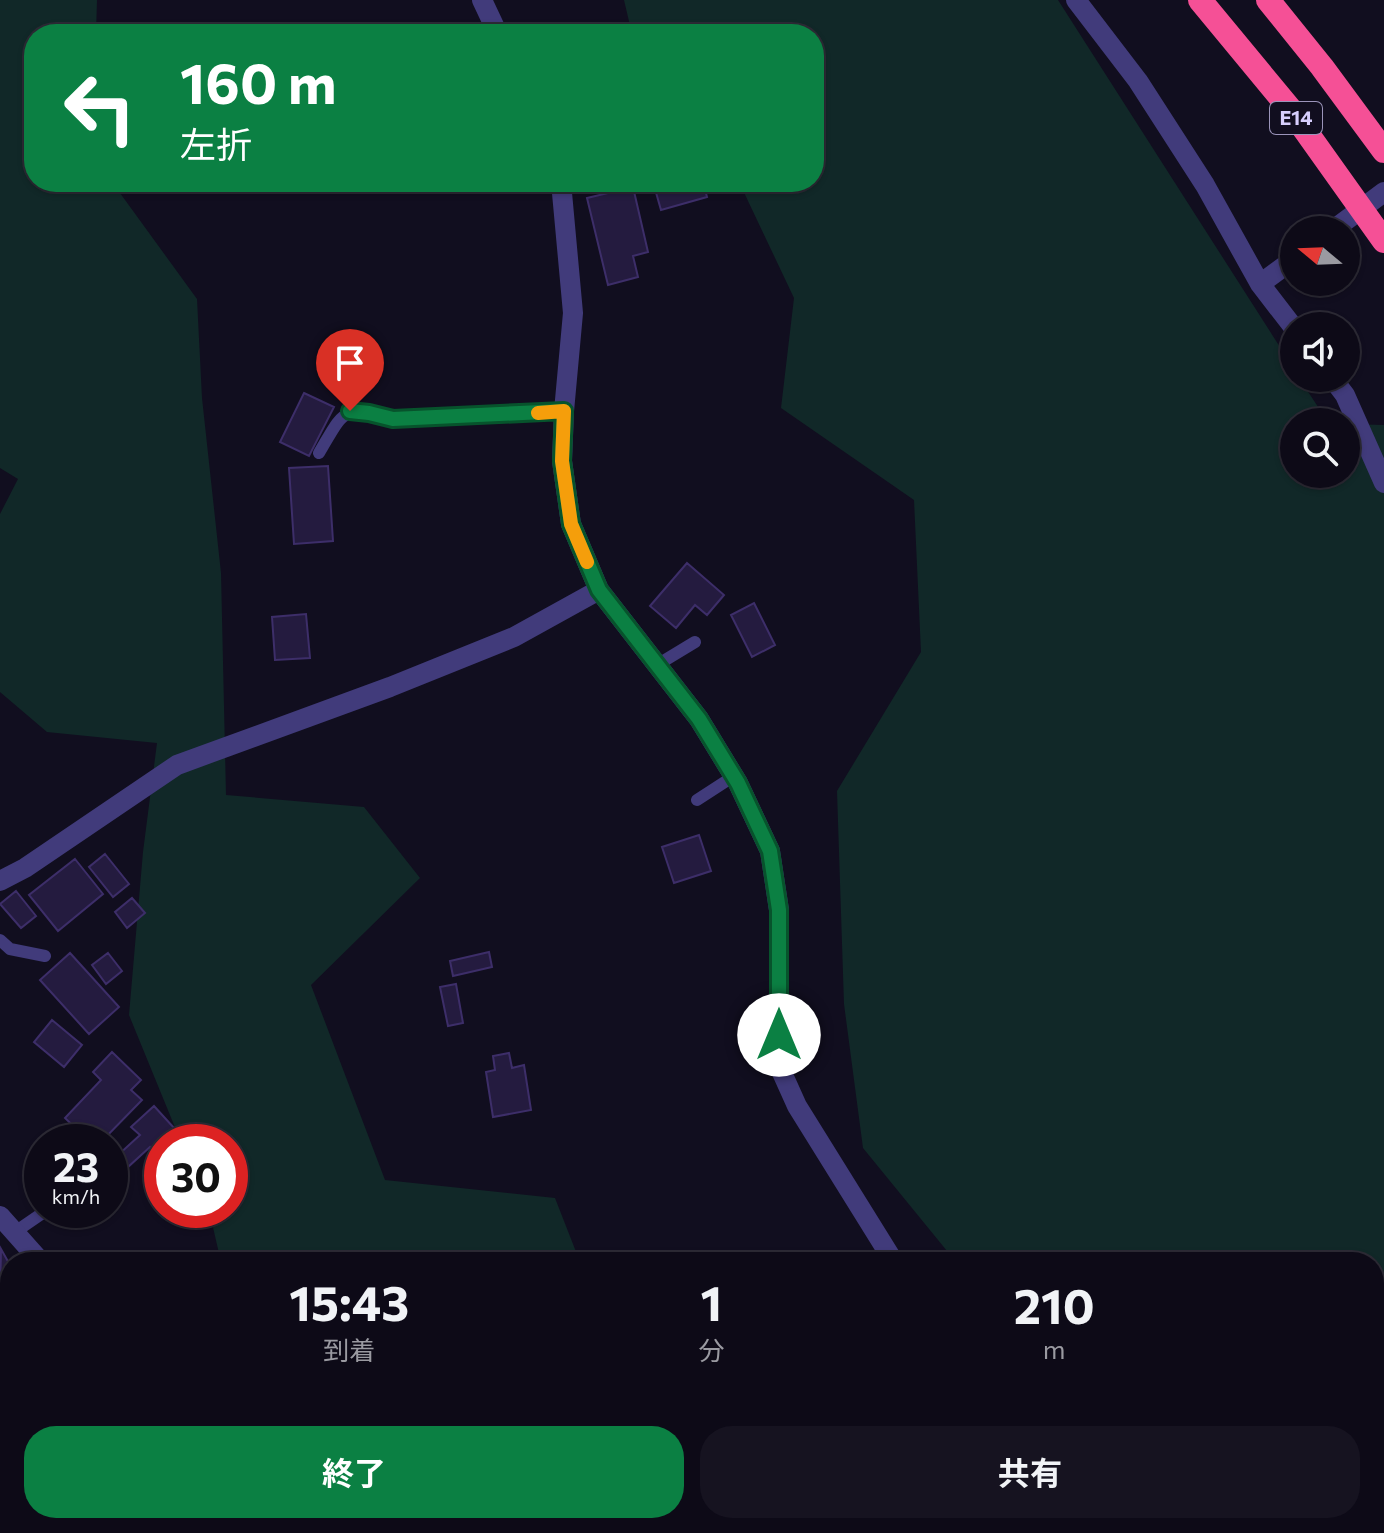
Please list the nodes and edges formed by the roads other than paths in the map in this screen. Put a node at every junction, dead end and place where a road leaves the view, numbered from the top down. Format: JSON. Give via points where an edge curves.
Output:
{"nodes":[{"id":1,"x":482,"y":0,"type":"edge"},
{"id":2,"x":1076,"y":0,"type":"edge"},
{"id":3,"x":1200,"y":0,"type":"edge"},
{"id":4,"x":1268,"y":0,"type":"edge"},
{"id":5,"x":493,"y":24,"type":"edge"},
{"id":6,"x":1384,"y":151,"type":"edge"},
{"id":7,"x":562,"y":192,"type":"edge"},
{"id":8,"x":1384,"y":192,"type":"edge"},
{"id":9,"x":1352,"y":216,"type":"edge"},
{"id":10,"x":1384,"y":241,"type":"edge"},
{"id":11,"x":1280,"y":269,"type":"edge"},
{"id":12,"x":1260,"y":284,"type":"junction"},
{"id":13,"x":1282,"y":312,"type":"edge"},
{"id":14,"x":1343,"y":392,"type":"edge"},
{"id":15,"x":564,"y":411,"type":"junction"},
{"id":16,"x":319,"y":453,"type":"dead end"},
{"id":17,"x":1384,"y":483,"type":"edge"},
{"id":18,"x":599,"y":590,"type":"junction"},
{"id":19,"x":695,"y":642,"type":"dead end"},
{"id":20,"x":657,"y":665,"type":"junction"},
{"id":21,"x":734,"y":776,"type":"junction"},
{"id":22,"x":697,"y":800,"type":"dead end"},
{"id":23,"x":0,"y":881,"type":"edge"},
{"id":24,"x":0,"y":940,"type":"edge"},
{"id":25,"x":45,"y":956,"type":"dead end"},
{"id":26,"x":0,"y":1216,"type":"edge"},
{"id":27,"x":24,"y":1226,"type":"edge"},
{"id":28,"x":15,"y":1232,"type":"junction"},
{"id":29,"x":32,"y":1252,"type":"edge"},
{"id":30,"x":888,"y":1252,"type":"edge"}],
"edges":[{"from":1,"to":5,"type":"street"},
{"from":2,"to":12,"type":"street","via":[[1138,81]]},
{"from":3,"to":10,"type":"highway","number":"E14","via":[[1290,109]]},
{"from":4,"to":6,"type":"highway","number":"E14"},
{"from":7,"to":15,"type":"street","via":[[573,313]]},
{"from":8,"to":9,"type":"street"},
{"from":11,"to":12,"type":"street"},
{"from":12,"to":13,"type":"street"},
{"from":14,"to":17,"type":"street"},
{"from":15,"to":16,"type":"lane","via":[[393,419],[350,411]]},
{"from":15,"to":18,"type":"street","via":[[562,461],[571,524]]},
{"from":18,"to":20,"type":"street"},
{"from":18,"to":23,"type":"street","via":[[514,637],[177,765]]},
{"from":19,"to":20,"type":"lane"},
{"from":20,"to":21,"type":"street"},
{"from":21,"to":22,"type":"lane"},
{"from":21,"to":30,"type":"street","via":[[770,851],[777,896],[779,1066],[797,1106]]},
{"from":24,"to":25,"type":"lane","via":[[10,949]]},
{"from":26,"to":28,"type":"street"},
{"from":27,"to":28,"type":"lane"},
{"from":28,"to":29,"type":"street"}]}
